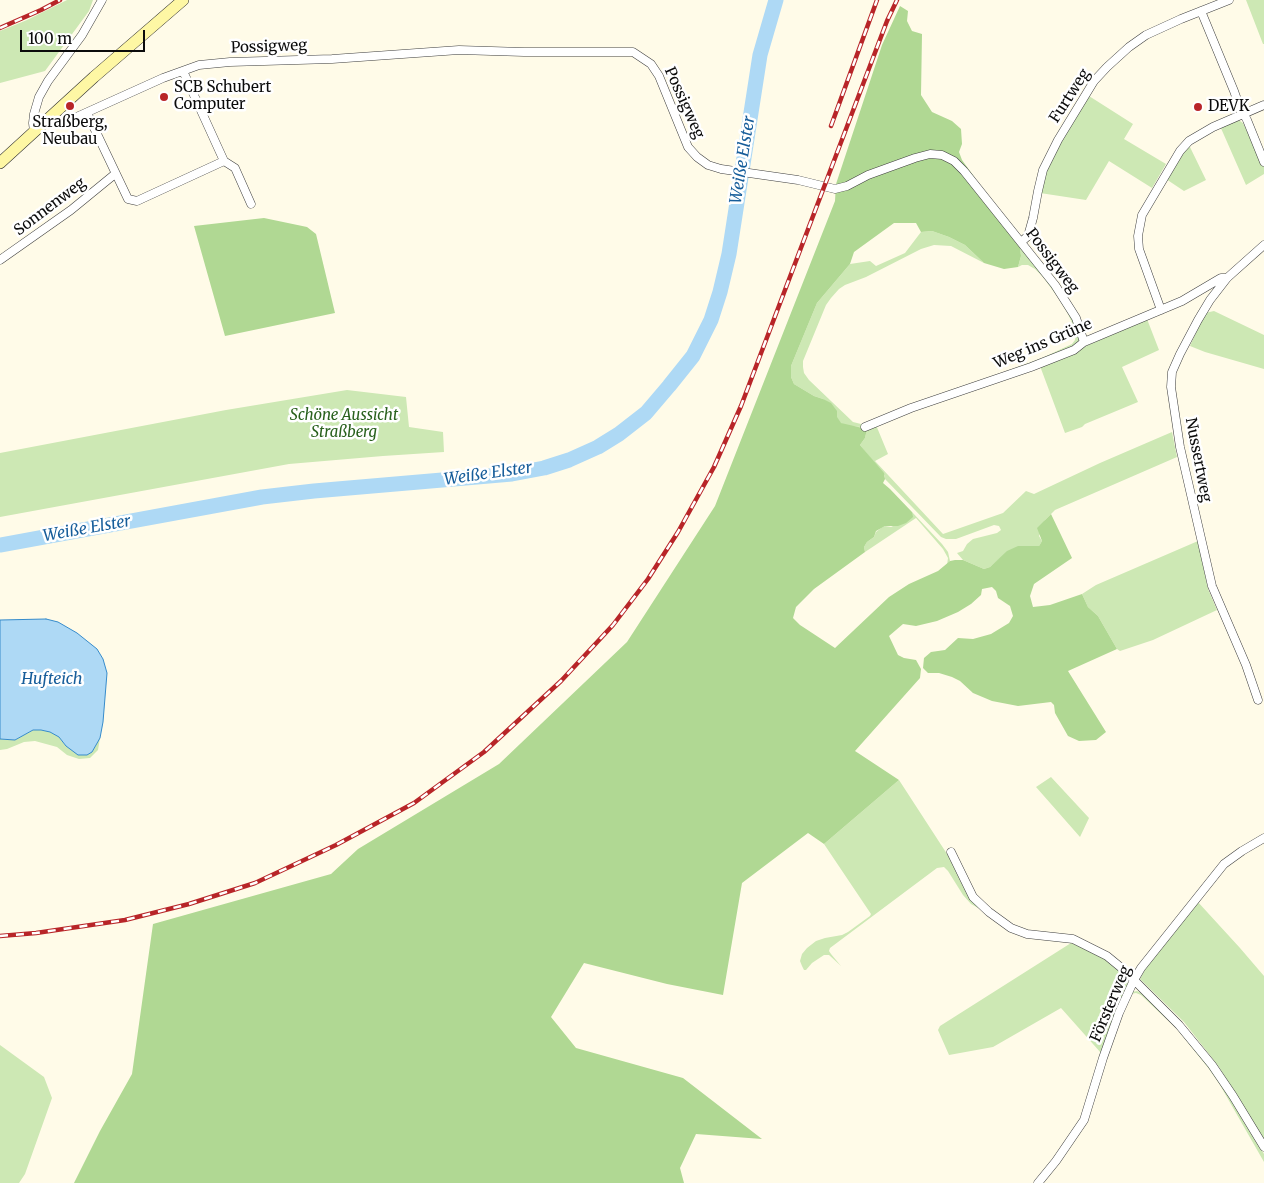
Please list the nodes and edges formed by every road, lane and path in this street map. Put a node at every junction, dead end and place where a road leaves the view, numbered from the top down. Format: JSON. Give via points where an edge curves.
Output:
{"nodes":[{"id":1,"x":102,"y":0,"type":"edge"},
{"id":2,"x":183,"y":0,"type":"edge"},
{"id":3,"x":1229,"y":0,"type":"edge"},
{"id":4,"x":1201,"y":11,"type":"junction"},
{"id":5,"x":183,"y":71,"type":"junction"},
{"id":6,"x":1264,"y":105,"type":"edge"},
{"id":7,"x":86,"y":113,"type":"junction"},
{"id":8,"x":1243,"y":113,"type":"junction"},
{"id":9,"x":47,"y":120,"type":"junction"},
{"id":10,"x":34,"y":132,"type":"junction"},
{"id":11,"x":224,"y":161,"type":"junction"},
{"id":12,"x":1264,"y":162,"type":"edge"},
{"id":13,"x":0,"y":163,"type":"edge"},
{"id":14,"x":115,"y":174,"type":"junction"},
{"id":15,"x":251,"y":204,"type":"dead end"},
{"id":16,"x":1021,"y":242,"type":"junction"},
{"id":17,"x":1264,"y":245,"type":"edge"},
{"id":18,"x":0,"y":260,"type":"edge"},
{"id":19,"x":1227,"y":278,"type":"junction"},
{"id":20,"x":1161,"y":310,"type":"junction"},
{"id":21,"x":1084,"y":342,"type":"junction"},
{"id":22,"x":865,"y":427,"type":"dead end"},
{"id":23,"x":1258,"y":700,"type":"dead end"},
{"id":24,"x":1264,"y":838,"type":"edge"},
{"id":25,"x":951,"y":852,"type":"dead end"},
{"id":26,"x":1134,"y":980,"type":"junction"},
{"id":27,"x":1264,"y":1146,"type":"edge"},
{"id":28,"x":1038,"y":1183,"type":"edge"}],
"edges":[{"from":1,"to":10,"type":"street","via":[[39,97],[34,114]]},
{"from":2,"to":9,"type":"main road"},
{"from":3,"to":4,"type":"street","name":"Furtweg"},
{"from":4,"to":8,"type":"street"},
{"from":4,"to":16,"type":"street","name":"Furtweg","via":[[1146,35],[1094,81],[1043,170],[1028,236]]},
{"from":5,"to":7,"type":"street","name":"Possigweg"},
{"from":5,"to":11,"type":"street"},
{"from":5,"to":16,"type":"street","name":"Possigweg","via":[[199,65],[230,62],[459,50],[633,52],[651,64],[659,76],[688,147],[708,165],[835,189],[915,158],[942,155],[964,171]]},
{"from":6,"to":8,"type":"street"},
{"from":7,"to":9,"type":"street","name":"Possigweg","via":[[61,124]]},
{"from":7,"to":14,"type":"street"},
{"from":8,"to":12,"type":"street"},
{"from":8,"to":20,"type":"street","via":[[1189,141],[1142,215],[1138,243]]},
{"from":9,"to":10,"type":"main road"},
{"from":10,"to":13,"type":"main road"},
{"from":11,"to":14,"type":"street","via":[[137,200],[128,199]]},
{"from":11,"to":15,"type":"street","via":[[235,168]]},
{"from":14,"to":18,"type":"street","name":"Sonnenweg"},
{"from":16,"to":21,"type":"street","name":"Possigweg","via":[[1066,302],[1076,318]]},
{"from":17,"to":19,"type":"street","name":"Nussertweg"},
{"from":19,"to":20,"type":"street","name":"Weg ins Grüne"},
{"from":19,"to":23,"type":"street","name":"Nussertweg","via":[[1206,306],[1180,354],[1172,372],[1171,386],[1180,447],[1212,586]]},
{"from":20,"to":21,"type":"street","name":"Weg ins Grüne"},
{"from":21,"to":22,"type":"street","name":"Weg ins Grüne","via":[[1074,350],[1031,367]]},
{"from":24,"to":26,"type":"street","name":"Försterweg","via":[[1224,864]]},
{"from":25,"to":26,"type":"street","via":[[973,897],[1011,928],[1027,934],[1073,939],[1107,956]]},
{"from":26,"to":27,"type":"street","via":[[1179,1025],[1212,1065]]},
{"from":26,"to":28,"type":"street","name":"Försterweg","via":[[1119,1013],[1084,1120]]}]}
